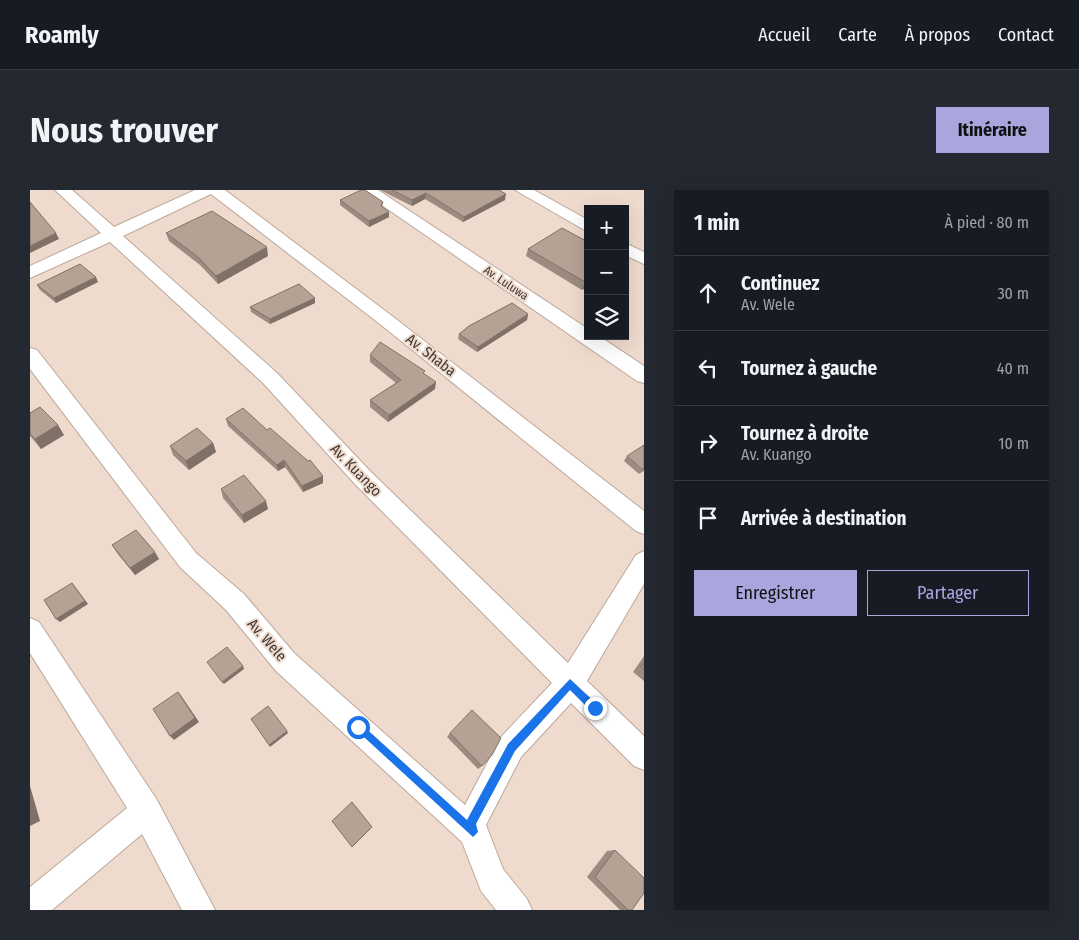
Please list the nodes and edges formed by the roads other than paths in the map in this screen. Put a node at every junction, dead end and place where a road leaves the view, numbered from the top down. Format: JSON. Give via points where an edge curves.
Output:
{"nodes":[{"id":1,"x":63,"y":190,"type":"edge"},
{"id":2,"x":207,"y":190,"type":"edge"},
{"id":3,"x":215,"y":190,"type":"edge"},
{"id":4,"x":368,"y":190,"type":"edge"},
{"id":5,"x":523,"y":190,"type":"edge"},
{"id":6,"x":584,"y":225,"type":"edge"},
{"id":7,"x":112,"y":235,"type":"junction"},
{"id":8,"x":628,"y":250,"type":"edge"},
{"id":9,"x":644,"y":259,"type":"edge"},
{"id":10,"x":30,"y":273,"type":"edge"},
{"id":11,"x":30,"y":355,"type":"edge"},
{"id":12,"x":644,"y":376,"type":"edge"},
{"id":13,"x":644,"y":524,"type":"edge"},
{"id":14,"x":644,"y":562,"type":"edge"},
{"id":15,"x":30,"y":630,"type":"edge"},
{"id":16,"x":570,"y":684,"type":"junction"},
{"id":17,"x":644,"y":756,"type":"edge"},
{"id":18,"x":146,"y":812,"type":"junction"},
{"id":19,"x":473,"y":832,"type":"junction"},
{"id":20,"x":30,"y":908,"type":"edge"},
{"id":21,"x":199,"y":910,"type":"edge"},
{"id":22,"x":516,"y":910,"type":"edge"}],
"edges":[{"from":1,"to":7,"type":"street","name":"Av. Kuango"},
{"from":2,"to":7,"type":"street"},
{"from":3,"to":13,"type":"street","name":"Av. Shaba"},
{"from":4,"to":12,"type":"street","name":"Av. Luluwa"},
{"from":5,"to":6,"type":"street"},
{"from":7,"to":10,"type":"street"},
{"from":7,"to":16,"type":"street","name":"Av. Kuango","via":[[270,378],[363,478]]},
{"from":8,"to":9,"type":"street"},
{"from":11,"to":19,"type":"street","name":"Av. Wele","via":[[188,560],[235,602],[285,662]]},
{"from":14,"to":16,"type":"street"},
{"from":15,"to":18,"type":"street"},
{"from":16,"to":17,"type":"street","name":"Av. Kuango"},
{"from":16,"to":19,"type":"street","via":[[512,747],[471,824]]},
{"from":18,"to":20,"type":"street"},
{"from":18,"to":21,"type":"street"},
{"from":19,"to":22,"type":"street","name":"Av. Wele","via":[[492,880]]}]}
